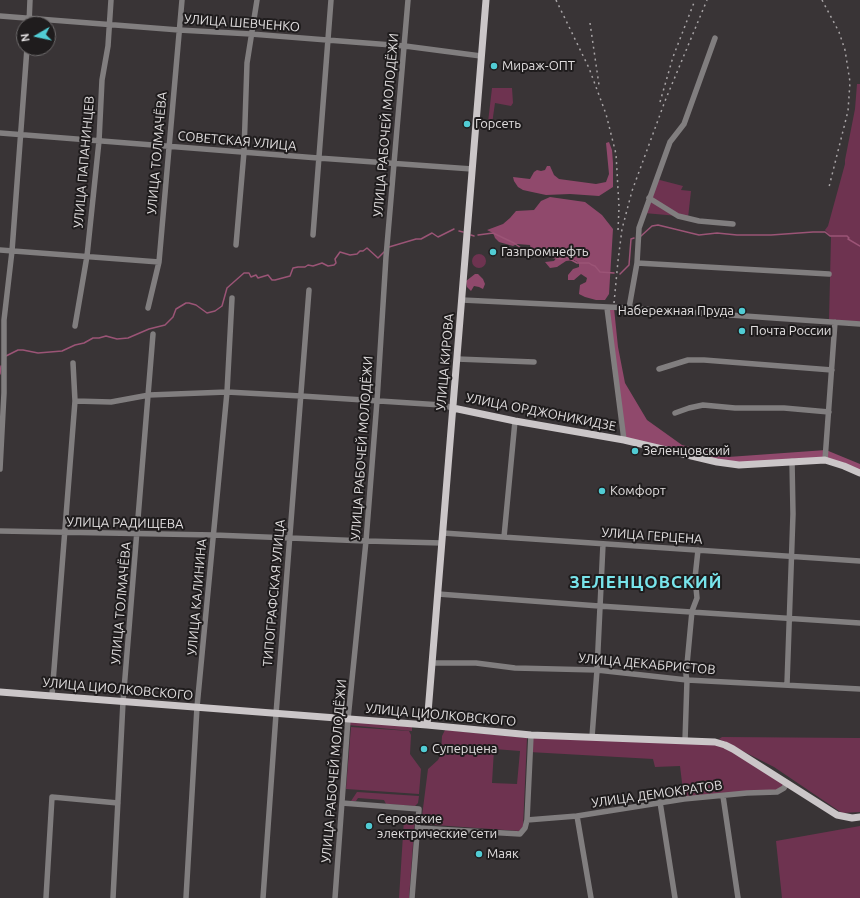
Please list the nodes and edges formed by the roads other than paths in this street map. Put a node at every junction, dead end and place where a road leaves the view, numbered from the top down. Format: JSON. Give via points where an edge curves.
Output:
{"nodes":[{"id":1,"x":30,"y":0,"type":"edge"},
{"id":2,"x":111,"y":0,"type":"edge"},
{"id":3,"x":182,"y":0,"type":"edge"},
{"id":4,"x":257,"y":0,"type":"edge"},
{"id":5,"x":331,"y":0,"type":"edge"},
{"id":6,"x":408,"y":0,"type":"edge"},
{"id":7,"x":486,"y":0,"type":"edge"},
{"id":8,"x":0,"y":16,"type":"edge"},
{"id":9,"x":29,"y":16,"type":"edge"},
{"id":10,"x":16,"y":19,"type":"edge"},
{"id":11,"x":56,"y":22,"type":"edge"},
{"id":12,"x":109,"y":25,"type":"junction"},
{"id":13,"x":179,"y":30,"type":"junction"},
{"id":14,"x":251,"y":34,"type":"junction"},
{"id":15,"x":715,"y":38,"type":"dead end"},
{"id":16,"x":327,"y":40,"type":"junction"},
{"id":17,"x":404,"y":46,"type":"junction"},
{"id":18,"x":26,"y":56,"type":"edge"},
{"id":19,"x":481,"y":56,"type":"junction"},
{"id":20,"x":0,"y":133,"type":"edge"},
{"id":21,"x":20,"y":135,"type":"junction"},
{"id":22,"x":99,"y":141,"type":"junction"},
{"id":23,"x":170,"y":146,"type":"junction"},
{"id":24,"x":244,"y":152,"type":"junction"},
{"id":25,"x":318,"y":158,"type":"junction"},
{"id":26,"x":395,"y":163,"type":"junction"},
{"id":27,"x":472,"y":168,"type":"junction"},
{"id":28,"x":649,"y":198,"type":"junction"},
{"id":29,"x":733,"y":224,"type":"dead end"},
{"id":30,"x":313,"y":235,"type":"dead end"},
{"id":31,"x":236,"y":245,"type":"dead end"},
{"id":32,"x":0,"y":250,"type":"edge"},
{"id":33,"x":12,"y":251,"type":"junction"},
{"id":34,"x":87,"y":256,"type":"junction"},
{"id":35,"x":158,"y":262,"type":"junction"},
{"id":36,"x":637,"y":263,"type":"junction"},
{"id":37,"x":829,"y":274,"type":"dead end"},
{"id":38,"x":309,"y":290,"type":"dead end"},
{"id":39,"x":232,"y":298,"type":"dead end"},
{"id":40,"x":462,"y":300,"type":"junction"},
{"id":41,"x":148,"y":308,"type":"dead end"},
{"id":42,"x":607,"y":308,"type":"junction"},
{"id":43,"x":629,"y":308,"type":"junction"},
{"id":44,"x":836,"y":322,"type":"junction"},
{"id":45,"x":860,"y":324,"type":"edge"},
{"id":46,"x":75,"y":326,"type":"dead end"},
{"id":47,"x":153,"y":334,"type":"dead end"},
{"id":48,"x":457,"y":359,"type":"junction"},
{"id":49,"x":534,"y":362,"type":"dead end"},
{"id":50,"x":73,"y":363,"type":"dead end"},
{"id":51,"x":659,"y":369,"type":"dead end"},
{"id":52,"x":832,"y":370,"type":"junction"},
{"id":53,"x":227,"y":392,"type":"junction"},
{"id":54,"x":149,"y":395,"type":"junction"},
{"id":55,"x":301,"y":396,"type":"junction"},
{"id":56,"x":377,"y":400,"type":"junction"},
{"id":57,"x":75,"y":401,"type":"junction"},
{"id":58,"x":453,"y":408,"type":"junction"},
{"id":59,"x":829,"y":412,"type":"junction"},
{"id":60,"x":675,"y":413,"type":"dead end"},
{"id":61,"x":515,"y":421,"type":"junction"},
{"id":62,"x":624,"y":440,"type":"junction"},
{"id":63,"x":826,"y":460,"type":"junction"},
{"id":64,"x":792,"y":461,"type":"junction"},
{"id":65,"x":0,"y":469,"type":"edge"},
{"id":66,"x":860,"y":473,"type":"edge"},
{"id":67,"x":0,"y":531,"type":"edge"},
{"id":68,"x":65,"y":533,"type":"junction"},
{"id":69,"x":138,"y":534,"type":"junction"},
{"id":70,"x":443,"y":534,"type":"junction"},
{"id":71,"x":214,"y":535,"type":"junction"},
{"id":72,"x":504,"y":537,"type":"junction"},
{"id":73,"x":290,"y":538,"type":"junction"},
{"id":74,"x":366,"y":541,"type":"junction"},
{"id":75,"x":442,"y":543,"type":"junction"},
{"id":76,"x":603,"y":544,"type":"junction"},
{"id":77,"x":698,"y":550,"type":"junction"},
{"id":78,"x":792,"y":556,"type":"junction"},
{"id":79,"x":860,"y":561,"type":"edge"},
{"id":80,"x":438,"y":594,"type":"junction"},
{"id":81,"x":600,"y":606,"type":"junction"},
{"id":82,"x":692,"y":611,"type":"junction"},
{"id":83,"x":789,"y":618,"type":"junction"},
{"id":84,"x":860,"y":622,"type":"edge"},
{"id":85,"x":432,"y":662,"type":"junction"},
{"id":86,"x":596,"y":670,"type":"junction"},
{"id":87,"x":687,"y":680,"type":"junction"},
{"id":88,"x":787,"y":684,"type":"junction"},
{"id":89,"x":860,"y":689,"type":"edge"},
{"id":90,"x":0,"y":692,"type":"edge"},
{"id":91,"x":52,"y":695,"type":"junction"},
{"id":92,"x":123,"y":702,"type":"junction"},
{"id":93,"x":197,"y":707,"type":"junction"},
{"id":94,"x":276,"y":714,"type":"junction"},
{"id":95,"x":348,"y":719,"type":"junction"},
{"id":96,"x":427,"y":725,"type":"junction"},
{"id":97,"x":531,"y":735,"type":"junction"},
{"id":98,"x":592,"y":737,"type":"junction"},
{"id":99,"x":685,"y":741,"type":"junction"},
{"id":100,"x":787,"y":783,"type":"junction"},
{"id":101,"x":723,"y":796,"type":"junction"},
{"id":102,"x":660,"y":802,"type":"junction"},
{"id":103,"x":118,"y":803,"type":"junction"},
{"id":104,"x":342,"y":803,"type":"junction"},
{"id":105,"x":577,"y":816,"type":"junction"},
{"id":106,"x":860,"y":817,"type":"edge"},
{"id":107,"x":527,"y":820,"type":"junction"},
{"id":108,"x":418,"y":828,"type":"junction"},
{"id":109,"x":46,"y":898,"type":"edge"},
{"id":110,"x":113,"y":898,"type":"edge"},
{"id":111,"x":186,"y":898,"type":"edge"},
{"id":112,"x":263,"y":898,"type":"edge"},
{"id":113,"x":335,"y":898,"type":"edge"},
{"id":114,"x":412,"y":898,"type":"edge"},
{"id":115,"x":591,"y":898,"type":"edge"},
{"id":116,"x":674,"y":898,"type":"edge"},
{"id":117,"x":738,"y":898,"type":"edge"}],
"edges":[{"from":1,"to":9,"type":"street"},
{"from":2,"to":12,"type":"street","name":"УЛИЦА ПАПАНИНЦЕВ"},
{"from":3,"to":13,"type":"street","name":"УЛИЦА ТОЛМАЧЁВА"},
{"from":4,"to":14,"type":"street"},
{"from":5,"to":16,"type":"street"},
{"from":6,"to":17,"type":"street","name":"УЛИЦА РАБОЧЕЙ МОЛОДЁЖИ"},
{"from":7,"to":19,"type":"main road","name":"УЛИЦА КИРОВА"},
{"from":8,"to":10,"type":"street","name":"УЛИЦА ШЕВЧЕНКО"},
{"from":11,"to":12,"type":"street","name":"УЛИЦА ШЕВЧЕНКО"},
{"from":12,"to":13,"type":"street","name":"УЛИЦА ШЕВЧЕНКО"},
{"from":12,"to":22,"type":"street","name":"УЛИЦА ПАПАНИНЦЕВ","via":[[102,80]]},
{"from":13,"to":14,"type":"street","name":"УЛИЦА ШЕВЧЕНКО"},
{"from":13,"to":23,"type":"street","name":"УЛИЦА ТОЛМАЧЁВА"},
{"from":14,"to":16,"type":"street","name":"УЛИЦА ШЕВЧЕНКО"},
{"from":14,"to":24,"type":"street","via":[[247,63]]},
{"from":15,"to":28,"type":"street","via":[[684,124],[670,142]]},
{"from":16,"to":17,"type":"street","name":"УЛИЦА ШЕВЧЕНКО"},
{"from":16,"to":25,"type":"street"},
{"from":17,"to":19,"type":"street","name":"УЛИЦА ШЕВЧЕНКО"},
{"from":17,"to":26,"type":"street","name":"УЛИЦА РАБОЧЕЙ МОЛОДЁЖИ"},
{"from":18,"to":21,"type":"street"},
{"from":19,"to":27,"type":"main road","name":"УЛИЦА КИРОВА"},
{"from":20,"to":21,"type":"street","name":"СОВЕТСКАЯ УЛИЦА"},
{"from":21,"to":22,"type":"street","name":"СОВЕТСКАЯ УЛИЦА"},
{"from":21,"to":33,"type":"street"},
{"from":22,"to":23,"type":"street","name":"СОВЕТСКАЯ УЛИЦА"},
{"from":22,"to":34,"type":"street","name":"УЛИЦА ПАПАНИНЦЕВ"},
{"from":23,"to":24,"type":"street","name":"СОВЕТСКАЯ УЛИЦА"},
{"from":23,"to":35,"type":"street","name":"УЛИЦА ТОЛМАЧЁВА"},
{"from":24,"to":25,"type":"street","name":"СОВЕТСКАЯ УЛИЦА"},
{"from":24,"to":31,"type":"street"},
{"from":25,"to":26,"type":"street","name":"СОВЕТСКАЯ УЛИЦА"},
{"from":25,"to":30,"type":"street"},
{"from":26,"to":27,"type":"street","name":"СОВЕТСКАЯ УЛИЦА"},
{"from":26,"to":56,"type":"street","name":"УЛИЦА РАБОЧЕЙ МОЛОДЁЖИ"},
{"from":27,"to":40,"type":"main road","name":"УЛИЦА КИРОВА"},
{"from":28,"to":29,"type":"street","via":[[678,216]]},
{"from":28,"to":36,"type":"street","via":[[639,228]]},
{"from":32,"to":33,"type":"street"},
{"from":33,"to":34,"type":"street"},
{"from":33,"to":65,"type":"street","via":[[4,320]]},
{"from":34,"to":35,"type":"street"},
{"from":34,"to":46,"type":"street","name":"УЛИЦА ПАПАНИНЦЕВ"},
{"from":35,"to":41,"type":"street","name":"УЛИЦА ТОЛМАЧЁВА"},
{"from":36,"to":37,"type":"street"},
{"from":36,"to":43,"type":"street"},
{"from":38,"to":55,"type":"street","name":"ТИПОГРАФСКАЯ УЛИЦА"},
{"from":39,"to":53,"type":"street","name":"УЛИЦА КАЛИНИНА"},
{"from":40,"to":42,"type":"street"},
{"from":40,"to":48,"type":"main road","name":"УЛИЦА КИРОВА"},
{"from":42,"to":43,"type":"street"},
{"from":42,"to":62,"type":"street","name":"УЛИЦА ОРДЖОНИКИДЗЕ"},
{"from":43,"to":44,"type":"street"},
{"from":44,"to":45,"type":"street"},
{"from":44,"to":52,"type":"street"},
{"from":47,"to":54,"type":"street","name":"УЛИЦА ТОЛМАЧЁВА"},
{"from":48,"to":49,"type":"street"},
{"from":48,"to":58,"type":"main road","name":"УЛИЦА КИРОВА"},
{"from":50,"to":57,"type":"street"},
{"from":51,"to":52,"type":"street","via":[[693,360]]},
{"from":52,"to":59,"type":"street"},
{"from":53,"to":54,"type":"street"},
{"from":53,"to":55,"type":"street"},
{"from":53,"to":71,"type":"street","name":"УЛИЦА КАЛИНИНА"},
{"from":54,"to":57,"type":"street","via":[[112,402]]},
{"from":54,"to":69,"type":"street","name":"УЛИЦА ТОЛМАЧЁВА"},
{"from":55,"to":56,"type":"street"},
{"from":55,"to":73,"type":"street","name":"ТИПОГРАФСКАЯ УЛИЦА"},
{"from":56,"to":58,"type":"street"},
{"from":56,"to":74,"type":"street","name":"УЛИЦА РАБОЧЕЙ МОЛОДЁЖИ"},
{"from":57,"to":68,"type":"street"},
{"from":58,"to":61,"type":"main road","name":"УЛИЦА ОРДЖОНИКИДЗЕ"},
{"from":58,"to":70,"type":"main road","name":"УЛИЦА КИРОВА"},
{"from":59,"to":60,"type":"street","via":[[703,405]]},
{"from":59,"to":63,"type":"street"},
{"from":61,"to":62,"type":"main road","name":"УЛИЦА ОРДЖОНИКИДЗЕ"},
{"from":61,"to":72,"type":"street"},
{"from":62,"to":64,"type":"main road","name":"УЛИЦА ОРДЖОНИКИДЗЕ","via":[[724,463]]},
{"from":63,"to":64,"type":"main road","name":"УЛИЦА ОРДЖОНИКИДЗЕ"},
{"from":63,"to":66,"type":"main road","name":"УЛИЦА ОРДЖОНИКИДЗЕ"},
{"from":64,"to":78,"type":"street"},
{"from":67,"to":68,"type":"street","name":"УЛИЦА РАДИЩЕВА"},
{"from":68,"to":69,"type":"street","name":"УЛИЦА РАДИЩЕВА"},
{"from":68,"to":91,"type":"street"},
{"from":69,"to":71,"type":"street","name":"УЛИЦА РАДИЩЕВА"},
{"from":69,"to":92,"type":"street","name":"УЛИЦА ТОЛМАЧЁВА"},
{"from":70,"to":72,"type":"street","name":"УЛИЦА ГЕРЦЕНА"},
{"from":70,"to":75,"type":"main road","name":"УЛИЦА КИРОВА"},
{"from":71,"to":73,"type":"street","name":"УЛИЦА РАДИЩЕВА"},
{"from":71,"to":93,"type":"street","name":"УЛИЦА КАЛИНИНА"},
{"from":72,"to":76,"type":"street","name":"УЛИЦА ГЕРЦЕНА"},
{"from":73,"to":74,"type":"street","name":"УЛИЦА РАДИЩЕВА"},
{"from":73,"to":94,"type":"street","name":"ТИПОГРАФСКАЯ УЛИЦА"},
{"from":74,"to":75,"type":"street","name":"УЛИЦА РАДИЩЕВА"},
{"from":74,"to":95,"type":"street","name":"УЛИЦА РАБОЧЕЙ МОЛОДЁЖИ"},
{"from":75,"to":80,"type":"main road","name":"УЛИЦА КИРОВА"},
{"from":76,"to":77,"type":"street","name":"УЛИЦА ГЕРЦЕНА"},
{"from":76,"to":81,"type":"street"},
{"from":77,"to":78,"type":"street","name":"УЛИЦА ГЕРЦЕНА"},
{"from":77,"to":82,"type":"street","via":[[696,598]]},
{"from":78,"to":79,"type":"street","name":"УЛИЦА ГЕРЦЕНА"},
{"from":78,"to":83,"type":"street"},
{"from":80,"to":81,"type":"street"},
{"from":80,"to":85,"type":"main road","name":"УЛИЦА КИРОВА"},
{"from":81,"to":82,"type":"street"},
{"from":81,"to":86,"type":"street"},
{"from":82,"to":83,"type":"street"},
{"from":82,"to":87,"type":"street"},
{"from":83,"to":84,"type":"street"},
{"from":83,"to":88,"type":"street"},
{"from":85,"to":86,"type":"street","name":"УЛИЦА ДЕКАБРИСТОВ"},
{"from":85,"to":96,"type":"main road","name":"УЛИЦА КИРОВА"},
{"from":86,"to":87,"type":"street","name":"УЛИЦА ДЕКАБРИСТОВ"},
{"from":86,"to":98,"type":"street"},
{"from":87,"to":88,"type":"street","name":"УЛИЦА ДЕКАБРИСТОВ"},
{"from":87,"to":99,"type":"street"},
{"from":88,"to":89,"type":"street","name":"УЛИЦА ДЕКАБРИСТОВ"},
{"from":90,"to":91,"type":"main road","name":"УЛИЦА ЦИОЛКОВСКОГО"},
{"from":91,"to":92,"type":"main road","name":"УЛИЦА ЦИОЛКОВСКОГО"},
{"from":92,"to":93,"type":"main road","name":"УЛИЦА ЦИОЛКОВСКОГО"},
{"from":92,"to":103,"type":"street","name":"УЛИЦА ТОЛМАЧЁВА"},
{"from":93,"to":94,"type":"main road","name":"УЛИЦА ЦИОЛКОВСКОГО"},
{"from":93,"to":111,"type":"street","name":"УЛИЦА КАЛИНИНА"},
{"from":94,"to":95,"type":"main road","name":"УЛИЦА ЦИОЛКОВСКОГО"},
{"from":94,"to":112,"type":"street","name":"ТИПОГРАФСКАЯ УЛИЦА"},
{"from":95,"to":96,"type":"main road","name":"УЛИЦА ЦИОЛКОВСКОГО"},
{"from":95,"to":104,"type":"street","name":"УЛИЦА РАБОЧЕЙ МОЛОДЁЖИ"},
{"from":96,"to":97,"type":"main road","name":"УЛИЦА ЦИОЛКОВСКОГО"},
{"from":97,"to":98,"type":"main road","name":"УЛИЦА ЦИОЛКОВСКОГО"},
{"from":97,"to":107,"type":"street"},
{"from":98,"to":99,"type":"main road","name":"УЛИЦА ЦИОЛКОВСКОГО"},
{"from":99,"to":100,"type":"main road","name":"УЛИЦА ЦИОЛКОВСКОГО","via":[[725,745]]},
{"from":100,"to":101,"type":"street","name":"УЛИЦА ДЕМОКРАТОВ","via":[[777,792]]},
{"from":100,"to":106,"type":"main road","name":"УЛИЦА ЦИОЛКОВСКОГО","via":[[837,815]]},
{"from":101,"to":102,"type":"street","name":"УЛИЦА ДЕМОКРАТОВ"},
{"from":101,"to":117,"type":"street"},
{"from":102,"to":105,"type":"street","name":"УЛИЦА ДЕМОКРАТОВ"},
{"from":102,"to":116,"type":"street"},
{"from":103,"to":109,"type":"street","via":[[52,798]]},
{"from":103,"to":110,"type":"street","name":"УЛИЦА ТОЛМАЧЁВА"},
{"from":104,"to":108,"type":"street","via":[[419,809]]},
{"from":104,"to":113,"type":"street","name":"УЛИЦА РАБОЧЕЙ МОЛОДЁЖИ"},
{"from":105,"to":107,"type":"street","name":"УЛИЦА ДЕМОКРАТОВ"},
{"from":105,"to":115,"type":"street"},
{"from":107,"to":108,"type":"street","via":[[520,834]]},
{"from":108,"to":114,"type":"street"}]}
